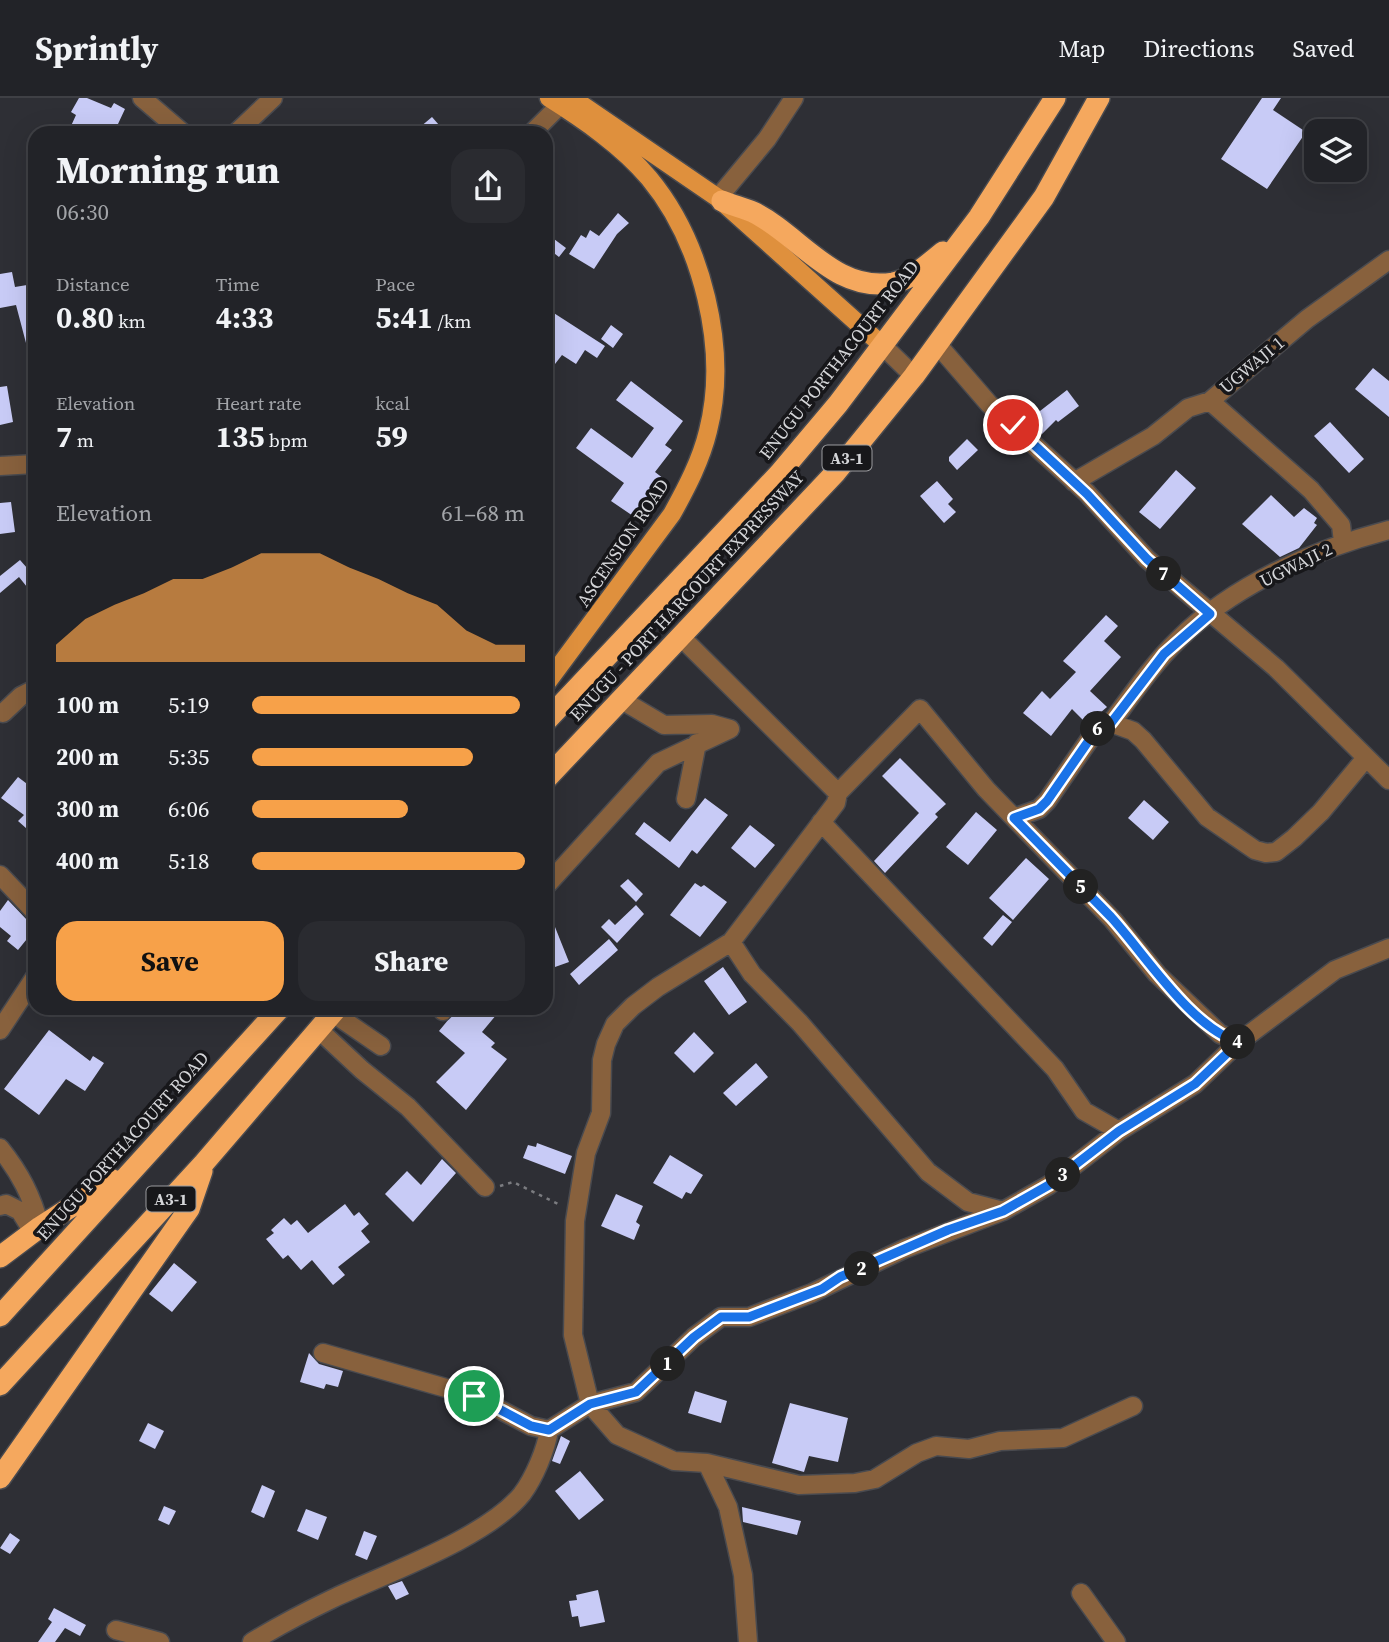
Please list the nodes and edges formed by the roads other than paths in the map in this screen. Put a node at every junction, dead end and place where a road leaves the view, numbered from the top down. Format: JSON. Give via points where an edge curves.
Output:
{"nodes":[{"id":1,"x":142,"y":98,"type":"edge"},
{"id":2,"x":273,"y":98,"type":"edge"},
{"id":3,"x":794,"y":98,"type":"edge"},
{"id":4,"x":1055,"y":98,"type":"edge"},
{"id":5,"x":1099,"y":98,"type":"edge"},
{"id":6,"x":560,"y":100,"type":"edge"},
{"id":7,"x":175,"y":126,"type":"edge"},
{"id":8,"x":243,"y":126,"type":"edge"},
{"id":9,"x":538,"y":126,"type":"edge"},
{"id":10,"x":720,"y":200,"type":"junction"},
{"id":11,"x":969,"y":230,"type":"junction"},
{"id":12,"x":1389,"y":260,"type":"edge"},
{"id":13,"x":938,"y":345,"type":"junction"},
{"id":14,"x":883,"y":346,"type":"junction"},
{"id":15,"x":914,"y":376,"type":"junction"},
{"id":16,"x":1210,"y":401,"type":"junction"},
{"id":17,"x":28,"y":464,"type":"edge"},
{"id":18,"x":0,"y":466,"type":"edge"},
{"id":19,"x":1074,"y":482,"type":"junction"},
{"id":20,"x":1389,"y":530,"type":"edge"},
{"id":21,"x":1343,"y":542,"type":"junction"},
{"id":22,"x":1210,"y":614,"type":"junction"},
{"id":23,"x":680,"y":636,"type":"junction"},
{"id":24,"x":553,"y":675,"type":"edge"},
{"id":25,"x":28,"y":692,"type":"edge"},
{"id":26,"x":620,"y":699,"type":"junction"},
{"id":27,"x":3,"y":713,"type":"dead end"},
{"id":28,"x":553,"y":713,"type":"edge"},
{"id":29,"x":1111,"y":723,"type":"junction"},
{"id":30,"x":697,"y":743,"type":"junction"},
{"id":31,"x":1366,"y":759,"type":"junction"},
{"id":32,"x":553,"y":771,"type":"edge"},
{"id":33,"x":1389,"y":780,"type":"edge"},
{"id":34,"x":838,"y":793,"type":"junction"},
{"id":35,"x":686,"y":799,"type":"dead end"},
{"id":36,"x":1014,"y":818,"type":"junction"},
{"id":37,"x":821,"y":822,"type":"junction"},
{"id":38,"x":0,"y":876,"type":"edge"},
{"id":39,"x":553,"y":878,"type":"edge"},
{"id":40,"x":28,"y":905,"type":"edge"},
{"id":41,"x":731,"y":942,"type":"junction"},
{"id":42,"x":1389,"y":948,"type":"edge"},
{"id":43,"x":28,"y":988,"type":"edge"},
{"id":44,"x":274,"y":1015,"type":"edge"},
{"id":45,"x":329,"y":1017,"type":"edge"},
{"id":46,"x":0,"y":1030,"type":"edge"},
{"id":47,"x":1239,"y":1042,"type":"junction"},
{"id":48,"x":381,"y":1046,"type":"dead end"},
{"id":49,"x":1119,"y":1131,"type":"junction"},
{"id":50,"x":0,"y":1148,"type":"edge"},
{"id":51,"x":204,"y":1163,"type":"junction"},
{"id":52,"x":135,"y":1166,"type":"junction"},
{"id":53,"x":485,"y":1187,"type":"road end"},
{"id":54,"x":0,"y":1206,"type":"edge"},
{"id":55,"x":1003,"y":1211,"type":"junction"},
{"id":56,"x":36,"y":1230,"type":"junction"},
{"id":57,"x":0,"y":1257,"type":"edge"},
{"id":58,"x":0,"y":1316,"type":"edge"},
{"id":59,"x":323,"y":1353,"type":"dead end"},
{"id":60,"x":0,"y":1385,"type":"edge"},
{"id":61,"x":598,"y":1406,"type":"junction"},
{"id":62,"x":1133,"y":1406,"type":"dead end"},
{"id":63,"x":549,"y":1430,"type":"junction"},
{"id":64,"x":707,"y":1463,"type":"junction"},
{"id":65,"x":0,"y":1478,"type":"edge"},
{"id":66,"x":1081,"y":1593,"type":"dead end"},
{"id":67,"x":116,"y":1630,"type":"dead end"},
{"id":68,"x":160,"y":1642,"type":"edge"},
{"id":69,"x":252,"y":1642,"type":"edge"},
{"id":70,"x":748,"y":1642,"type":"edge"},
{"id":71,"x":1116,"y":1642,"type":"edge"}],
"edges":[{"from":1,"to":7,"type":"street"},
{"from":2,"to":8,"type":"street"},
{"from":3,"to":10,"type":"street"},
{"from":4,"to":11,"type":"highway","name":"ENUGU PORTHACOURT ROAD","number":"A3-1"},
{"from":5,"to":13,"type":"highway","name":"ENUGU - PORT HARCOURT EXPRESSWAY","number":"A3-1","via":[[1044,197]]},
{"from":6,"to":9,"type":"street"},
{"from":6,"to":10,"type":"main road"},
{"from":6,"to":24,"type":"main road","name":"ASCENSION ROAD","via":[[648,177],[670,207],[690,244],[703,295],[713,336],[714,381],[709,429],[677,505]]},
{"from":10,"to":11,"type":"highway","via":[[754,212],[845,277],[870,284],[895,283],[920,271]]},
{"from":10,"to":14,"type":"main road"},
{"from":11,"to":14,"type":"highway","name":"ENUGU PORTHACOURT ROAD","number":"A3-1"},
{"from":12,"to":16,"type":"street","name":"UGWAJI 1","via":[[1307,319]]},
{"from":13,"to":15,"type":"highway","name":"ENUGU - PORT HARCOURT EXPRESSWAY","number":"A3-1"},
{"from":13,"to":19,"type":"street","via":[[989,404]]},
{"from":14,"to":15,"type":"street"},
{"from":14,"to":28,"type":"highway","name":"ENUGU PORTHACOURT ROAD","number":"A3-1","via":[[779,474]]},
{"from":15,"to":23,"type":"highway","name":"ENUGU - PORT HARCOURT EXPRESSWAY","number":"A3-1","via":[[836,472]]},
{"from":16,"to":19,"type":"street","name":"UGWAJI 1","via":[[1188,408],[1153,436]]},
{"from":16,"to":21,"type":"street","via":[[1311,489],[1341,525]]},
{"from":17,"to":18,"type":"street"},
{"from":19,"to":22,"type":"street","via":[[1147,559]]},
{"from":20,"to":21,"type":"street","name":"UGWAJI 2"},
{"from":21,"to":22,"type":"street","name":"UGWAJI 2","via":[[1297,561]]},
{"from":22,"to":29,"type":"street","name":"UGWAJI 2","via":[[1164,654]]},
{"from":22,"to":31,"type":"street","via":[[1276,668]]},
{"from":23,"to":26,"type":"highway","name":"ENUGU - PORT HARCOURT EXPRESSWAY","number":"A3-1"},
{"from":23,"to":34,"type":"street"},
{"from":25,"to":27,"type":"street"},
{"from":26,"to":30,"type":"street","via":[[664,725],[712,724],[730,729]]},
{"from":26,"to":32,"type":"highway","name":"ENUGU - PORT HARCOURT EXPRESSWAY","number":"A3-1"},
{"from":29,"to":31,"type":"street","via":[[1143,740],[1207,817],[1266,853],[1276,852],[1294,838]]},
{"from":29,"to":36,"type":"street","name":"UGWAJI 2","via":[[1094,733],[1039,809]]},
{"from":30,"to":35,"type":"street"},
{"from":30,"to":39,"type":"street","via":[[658,763]]},
{"from":31,"to":33,"type":"street"},
{"from":34,"to":36,"type":"street","via":[[920,709]]},
{"from":34,"to":37,"type":"street"},
{"from":36,"to":47,"type":"street","via":[[1113,920],[1157,974],[1220,1034]]},
{"from":37,"to":41,"type":"street"},
{"from":37,"to":49,"type":"street","via":[[1055,1069],[1084,1111]]},
{"from":38,"to":40,"type":"street"},
{"from":41,"to":55,"type":"street","via":[[752,974],[928,1172],[968,1202]]},
{"from":41,"to":61,"type":"street","via":[[658,987],[615,1024],[601,1060],[601,1113],[586,1153],[576,1213],[573,1335]]},
{"from":42,"to":47,"type":"street","via":[[1335,970]]},
{"from":43,"to":46,"type":"street"},
{"from":44,"to":52,"type":"highway","name":"ENUGU PORTHACOURT ROAD","number":"A3-1"},
{"from":45,"to":48,"type":"street"},
{"from":45,"to":51,"type":"highway","number":"A3-1"},
{"from":45,"to":53,"type":"street","via":[[362,1070],[408,1107]]},
{"from":47,"to":49,"type":"street","via":[[1195,1084]]},
{"from":49,"to":55,"type":"street","via":[[1078,1165]]},
{"from":50,"to":56,"type":"street","via":[[32,1200]]},
{"from":51,"to":60,"type":"highway","number":"A3-1"},
{"from":51,"to":65,"type":"highway","via":[[189,1209]]},
{"from":52,"to":56,"type":"highway"},
{"from":52,"to":58,"type":"highway","name":"ENUGU PORTHACOURT ROAD","number":"A3-1"},
{"from":54,"to":56,"type":"street","via":[[20,1211]]},
{"from":55,"to":61,"type":"street","via":[[948,1230],[822,1289],[749,1317],[721,1317],[636,1392]]},
{"from":56,"to":57,"type":"highway"},
{"from":59,"to":63,"type":"street","via":[[474,1396],[531,1426]]},
{"from":61,"to":63,"type":"street"},
{"from":61,"to":64,"type":"street","via":[[617,1436],[674,1461]]},
{"from":62,"to":64,"type":"street","via":[[1063,1438],[1000,1441],[969,1449],[936,1446],[876,1479],[855,1483],[791,1485]]},
{"from":63,"to":69,"type":"street","via":[[528,1483],[508,1507],[451,1545],[329,1600]]},
{"from":64,"to":70,"type":"street","via":[[728,1507],[734,1532]]},
{"from":66,"to":71,"type":"street"},
{"from":67,"to":68,"type":"street"}]}
